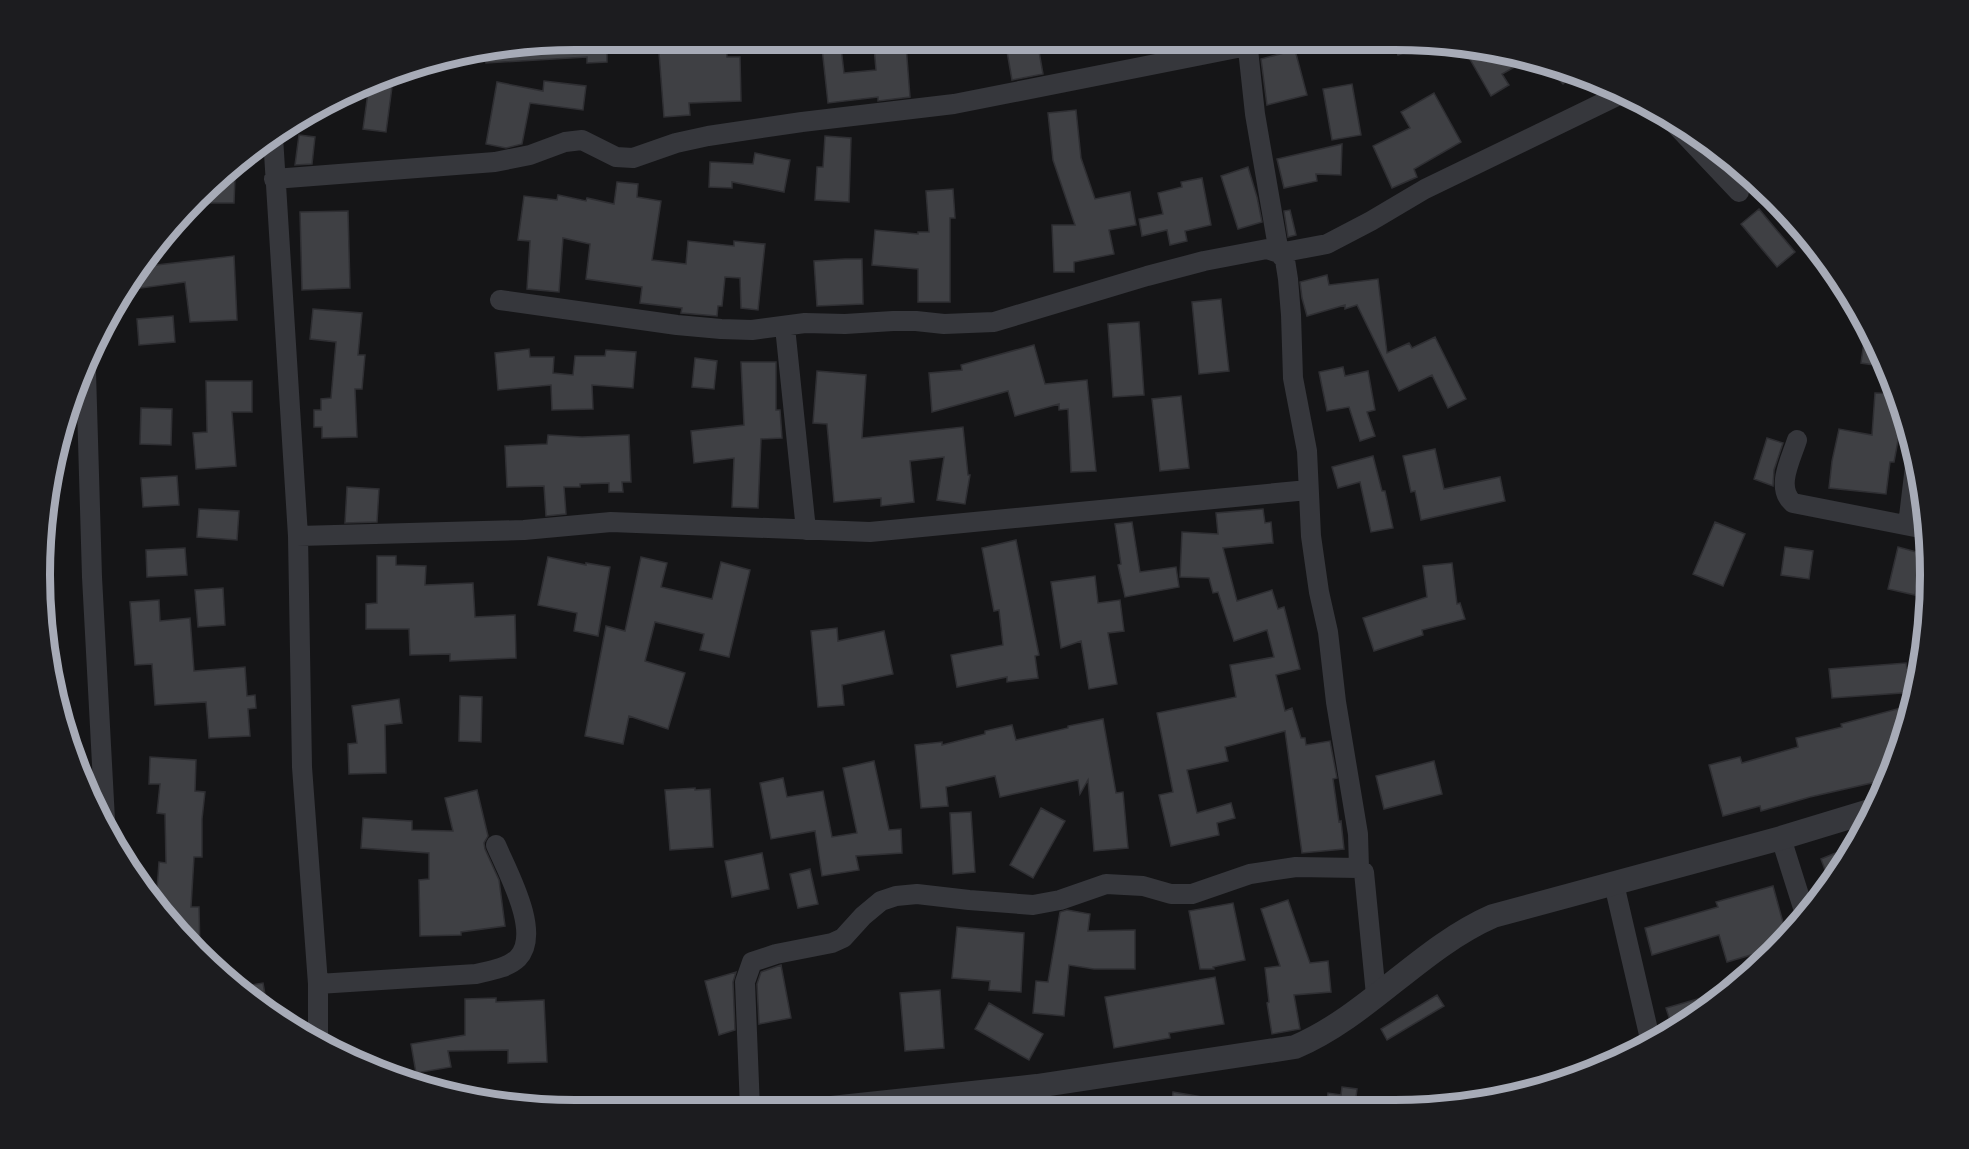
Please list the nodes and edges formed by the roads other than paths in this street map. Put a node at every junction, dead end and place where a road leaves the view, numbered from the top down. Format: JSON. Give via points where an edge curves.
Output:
{"nodes":[{"id":1,"x":1213,"y":50,"type":"edge"},
{"id":2,"x":1251,"y":50,"type":"edge"},
{"id":3,"x":1613,"y":97,"type":"edge"},
{"id":4,"x":1693,"y":143,"type":"edge"},
{"id":5,"x":273,"y":145,"type":"edge"},
{"id":6,"x":274,"y":179,"type":"junction"},
{"id":7,"x":1740,"y":192,"type":"dead end"},
{"id":8,"x":1279,"y":253,"type":"junction"},
{"id":9,"x":500,"y":300,"type":"dead end"},
{"id":10,"x":785,"y":327,"type":"junction"},
{"id":11,"x":86,"y":381,"type":"edge"},
{"id":12,"x":1797,"y":440,"type":"dead end"},
{"id":13,"x":1308,"y":490,"type":"junction"},
{"id":14,"x":1917,"y":527,"type":"edge"},
{"id":15,"x":806,"y":530,"type":"junction"},
{"id":16,"x":298,"y":536,"type":"junction"},
{"id":17,"x":104,"y":808,"type":"edge"},
{"id":18,"x":1862,"y":813,"type":"edge"},
{"id":19,"x":1781,"y":838,"type":"junction"},
{"id":20,"x":496,"y":845,"type":"dead end"},
{"id":21,"x":1359,"y":868,"type":"junction"},
{"id":22,"x":1614,"y":884,"type":"junction"},
{"id":23,"x":1802,"y":905,"type":"edge"},
{"id":24,"x":318,"y":984,"type":"junction"},
{"id":25,"x":1376,"y":995,"type":"junction"},
{"id":26,"x":318,"y":1032,"type":"edge"},
{"id":27,"x":1649,"y":1033,"type":"edge"},
{"id":28,"x":1012,"y":1099,"type":"edge"},
{"id":29,"x":750,"y":1100,"type":"edge"},
{"id":30,"x":993,"y":1100,"type":"edge"}],
"edges":[{"from":1,"to":6,"type":"street","via":[[954,104],[708,136],[633,158],[616,157],[582,140],[495,162]]},
{"from":2,"to":8,"type":"street","via":[[1255,114]]},
{"from":3,"to":8,"type":"street","via":[[1425,189],[1327,244]]},
{"from":4,"to":7,"type":"street"},
{"from":5,"to":6,"type":"street"},
{"from":6,"to":16,"type":"street"},
{"from":8,"to":10,"type":"street","via":[[1267,249],[1204,261],[994,322],[805,323]]},
{"from":8,"to":13,"type":"street","via":[[1285,260],[1288,279],[1293,378],[1307,451]]},
{"from":9,"to":10,"type":"street","via":[[677,326],[752,330]]},
{"from":10,"to":15,"type":"street"},
{"from":11,"to":17,"type":"street"},
{"from":12,"to":14,"type":"street","via":[[1784,486],[1793,503]]},
{"from":13,"to":15,"type":"street","via":[[870,532]]},
{"from":13,"to":21,"type":"street","via":[[1319,592],[1358,834]]},
{"from":15,"to":16,"type":"street","via":[[611,522],[524,530]]},
{"from":16,"to":24,"type":"street","via":[[302,767]]},
{"from":18,"to":19,"type":"street"},
{"from":19,"to":22,"type":"street"},
{"from":19,"to":23,"type":"street"},
{"from":20,"to":24,"type":"street","via":[[526,917],[525,946],[518,958],[476,974]]},
{"from":21,"to":25,"type":"street","via":[[1364,872]]},
{"from":21,"to":29,"type":"street","via":[[1296,867],[1250,874],[1192,894],[1106,884],[1033,905],[917,894],[881,901],[843,938],[752,962],[745,982]]},
{"from":22,"to":25,"type":"street","via":[[1493,916],[1418,962]]},
{"from":22,"to":27,"type":"street"},
{"from":24,"to":26,"type":"street"},
{"from":25,"to":28,"type":"street","via":[[1314,1039],[1295,1047]]},
{"from":28,"to":30,"type":"street"}]}
